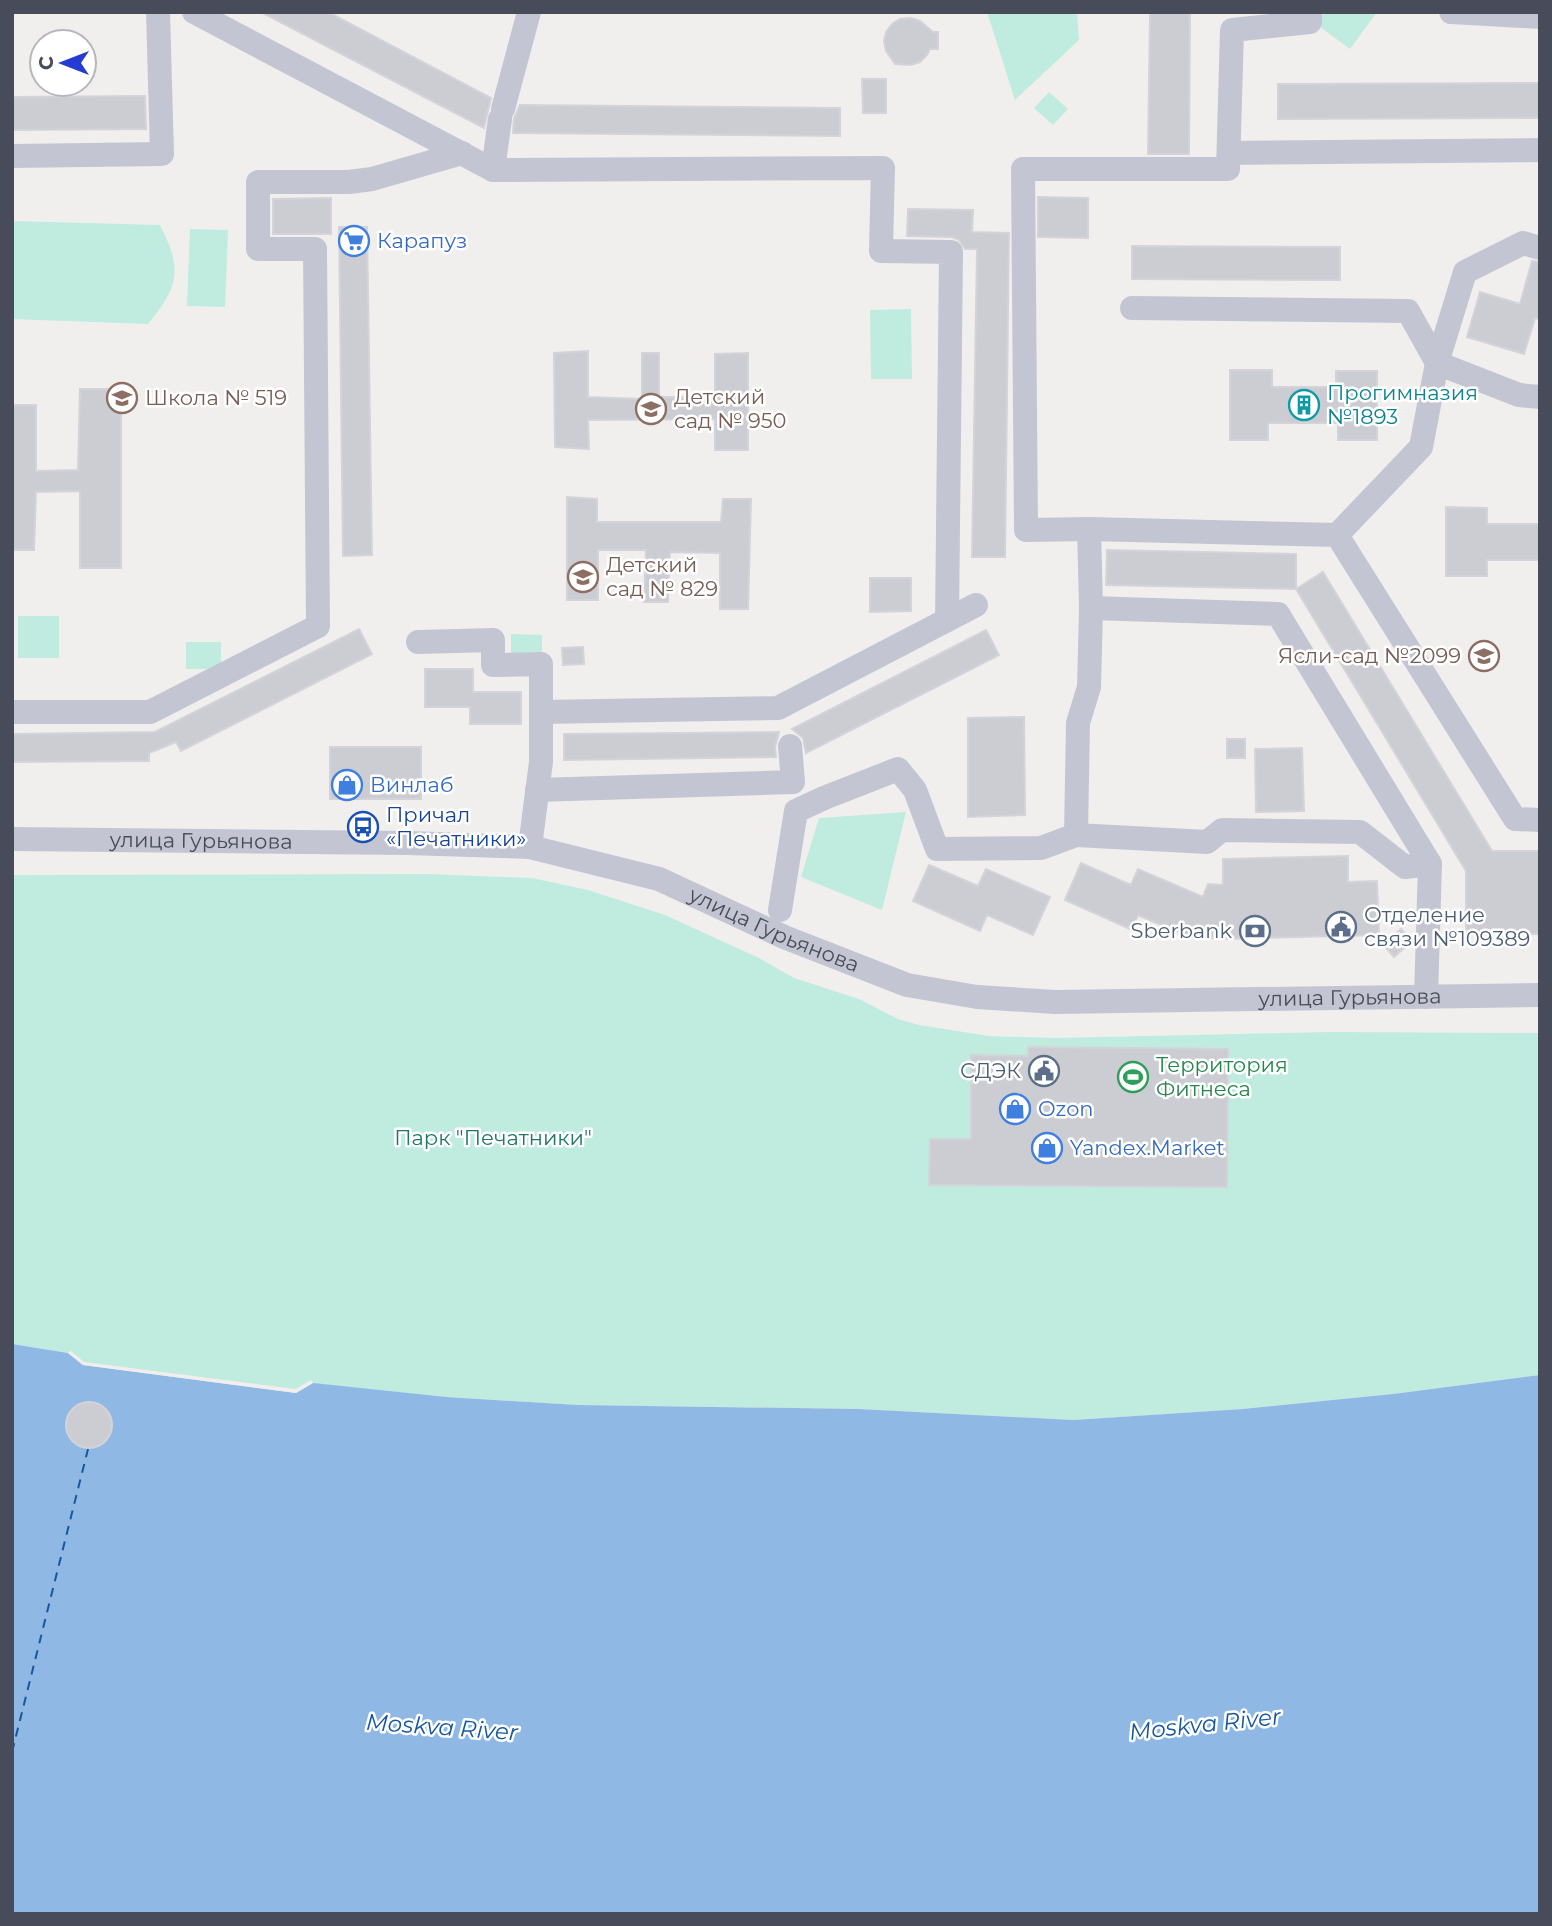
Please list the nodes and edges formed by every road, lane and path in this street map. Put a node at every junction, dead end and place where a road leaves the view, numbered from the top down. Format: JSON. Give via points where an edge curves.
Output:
{"nodes":[{"id":1,"x":158,"y":12,"type":"edge"},
{"id":2,"x":194,"y":12,"type":"edge"},
{"id":3,"x":529,"y":12,"type":"edge"},
{"id":4,"x":1310,"y":12,"type":"edge"},
{"id":5,"x":1451,"y":12,"type":"edge"},
{"id":6,"x":1540,"y":17,"type":"edge"},
{"id":7,"x":1540,"y":150,"type":"edge"},
{"id":8,"x":462,"y":153,"type":"junction"},
{"id":9,"x":1229,"y":153,"type":"junction"},
{"id":10,"x":12,"y":156,"type":"edge"},
{"id":11,"x":493,"y":170,"type":"junction"},
{"id":12,"x":1540,"y":248,"type":"edge"},
{"id":13,"x":1132,"y":308,"type":"dead end"},
{"id":14,"x":1437,"y":363,"type":"junction"},
{"id":15,"x":1540,"y":397,"type":"edge"},
{"id":16,"x":1089,"y":529,"type":"junction"},
{"id":17,"x":1337,"y":535,"type":"junction"},
{"id":18,"x":976,"y":605,"type":"dead end"},
{"id":19,"x":1091,"y":608,"type":"junction"},
{"id":20,"x":947,"y":620,"type":"junction"},
{"id":21,"x":418,"y":642,"type":"dead end"},
{"id":22,"x":778,"y":708,"type":"junction"},
{"id":23,"x":12,"y":712,"type":"edge"},
{"id":24,"x":541,"y":712,"type":"junction"},
{"id":25,"x":537,"y":790,"type":"junction"},
{"id":26,"x":1540,"y":820,"type":"edge"},
{"id":27,"x":1076,"y":835,"type":"junction"},
{"id":28,"x":12,"y":839,"type":"edge"},
{"id":29,"x":530,"y":847,"type":"junction"},
{"id":30,"x":1430,"y":864,"type":"junction"},
{"id":31,"x":780,"y":910,"type":"dead end"},
{"id":32,"x":1540,"y":995,"type":"edge"},
{"id":33,"x":1426,"y":997,"type":"junction"}],
"edges":[{"from":1,"to":10,"type":"street","via":[[162,154]]},
{"from":2,"to":8,"type":"street"},
{"from":3,"to":11,"type":"street","via":[[502,114]]},
{"from":4,"to":9,"type":"street","via":[[1310,22],[1232,30]]},
{"from":5,"to":6,"type":"street"},
{"from":7,"to":9,"type":"street"},
{"from":8,"to":11,"type":"street"},
{"from":8,"to":23,"type":"street","via":[[373,179],[258,182],[258,248],[315,248],[318,626],[150,712]]},
{"from":9,"to":16,"type":"street","via":[[1228,169],[1023,169],[1026,530]]},
{"from":11,"to":20,"type":"street","via":[[883,168],[881,251],[951,252]]},
{"from":12,"to":14,"type":"street","via":[[1522,243],[1465,272]]},
{"from":13,"to":14,"type":"street","via":[[1408,311]]},
{"from":14,"to":15,"type":"street","via":[[1519,395]]},
{"from":14,"to":17,"type":"street","via":[[1421,447]]},
{"from":16,"to":17,"type":"street"},
{"from":16,"to":19,"type":"street"},
{"from":17,"to":26,"type":"street","via":[[1515,819]]},
{"from":18,"to":20,"type":"street"},
{"from":19,"to":27,"type":"street","via":[[1089,687],[1078,723]]},
{"from":19,"to":30,"type":"street","via":[[1278,614]]},
{"from":20,"to":22,"type":"street"},
{"from":21,"to":24,"type":"street","via":[[494,640],[493,665],[541,664]]},
{"from":22,"to":24,"type":"street"},
{"from":22,"to":25,"type":"street","via":[[789,741],[793,782]]},
{"from":24,"to":25,"type":"street"},
{"from":25,"to":29,"type":"street"},
{"from":27,"to":30,"type":"street","via":[[1206,842],[1223,830],[1360,832],[1405,867]]},
{"from":27,"to":31,"type":"street","via":[[1041,848],[937,849],[915,790],[898,769],[796,811]]},
{"from":28,"to":29,"type":"street","name":"улица Гурьянова"},
{"from":29,"to":33,"type":"street","name":"улица Гурьянова","via":[[659,879],[784,937],[907,985],[977,997],[1055,1002]]},
{"from":30,"to":33,"type":"street"},
{"from":32,"to":33,"type":"street","name":"улица Гурьянова"}]}
